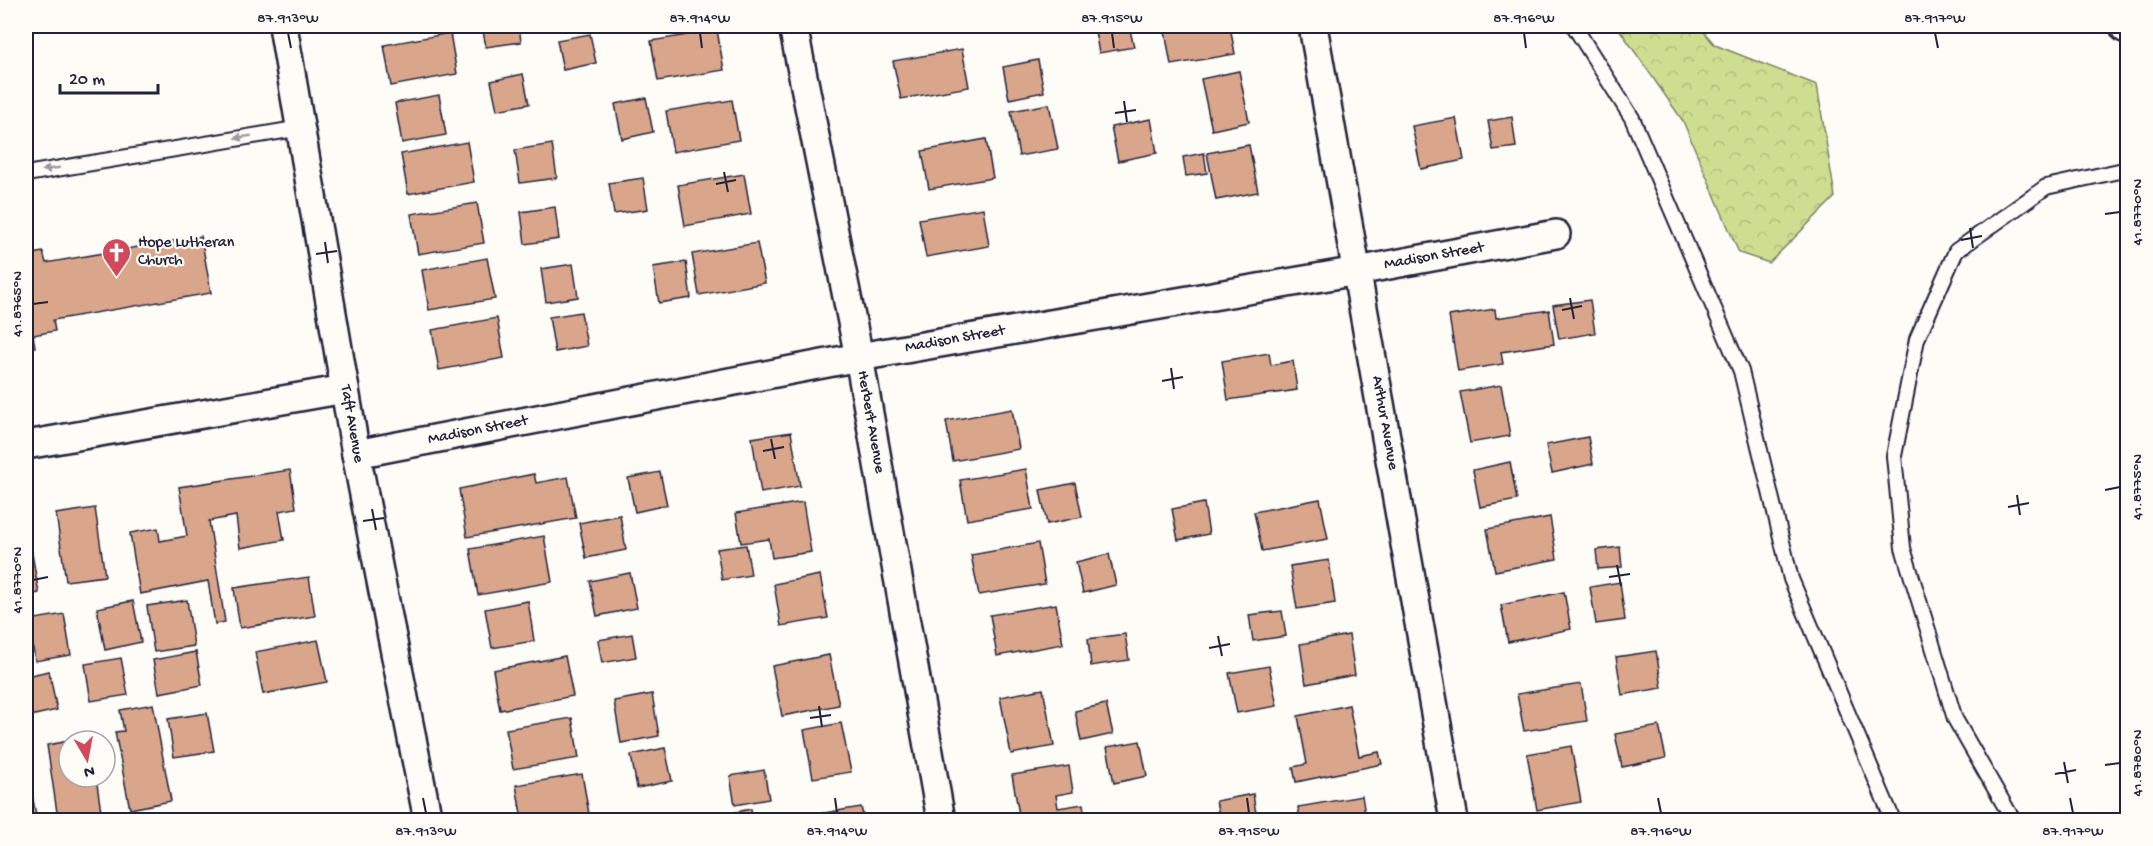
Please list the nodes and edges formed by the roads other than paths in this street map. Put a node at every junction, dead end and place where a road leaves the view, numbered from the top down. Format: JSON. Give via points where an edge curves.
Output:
{"nodes":[{"id":1,"x":283,"y":26,"type":"edge"},
{"id":2,"x":793,"y":26,"type":"edge"},
{"id":3,"x":1313,"y":26,"type":"edge"},
{"id":4,"x":1575,"y":26,"type":"edge"},
{"id":5,"x":301,"y":128,"type":"junction"},
{"id":6,"x":2127,"y":169,"type":"edge"},
{"id":7,"x":26,"y":174,"type":"edge"},
{"id":8,"x":1556,"y":234,"type":"dead end"},
{"id":9,"x":1357,"y":271,"type":"junction"},
{"id":10,"x":859,"y":357,"type":"junction"},
{"id":11,"x":345,"y":389,"type":"junction"},
{"id":12,"x":26,"y":445,"type":"edge"},
{"id":13,"x":356,"y":454,"type":"junction"},
{"id":14,"x":428,"y":820,"type":"edge"},
{"id":15,"x":941,"y":820,"type":"edge"},
{"id":16,"x":1454,"y":820,"type":"edge"},
{"id":17,"x":1893,"y":820,"type":"edge"},
{"id":18,"x":2013,"y":820,"type":"edge"}],
"edges":[{"from":1,"to":5,"type":"street","name":"Taft Avenue"},
{"from":2,"to":10,"type":"street","name":"Herbert Avenue"},
{"from":3,"to":9,"type":"street","name":"Arthur Avenue"},
{"from":4,"to":17,"type":"lane","via":[[1632,117],[1741,370],[1791,579]]},
{"from":5,"to":7,"type":"lane","one_way":true},
{"from":5,"to":11,"type":"street","name":"Taft Avenue"},
{"from":6,"to":18,"type":"lane","via":[[2046,187],[1956,250],[1917,339],[1894,456],[1903,548],[1955,718]]},
{"from":8,"to":9,"type":"street","name":"Madison Street"},
{"from":9,"to":10,"type":"street","name":"Madison Street"},
{"from":9,"to":16,"type":"street","name":"Arthur Avenue"},
{"from":10,"to":13,"type":"street","name":"Madison Street"},
{"from":10,"to":15,"type":"street","name":"Herbert Avenue"},
{"from":11,"to":12,"type":"street"},
{"from":11,"to":13,"type":"street","name":"Taft Avenue"},
{"from":13,"to":14,"type":"street","name":"Taft Avenue"}]}
